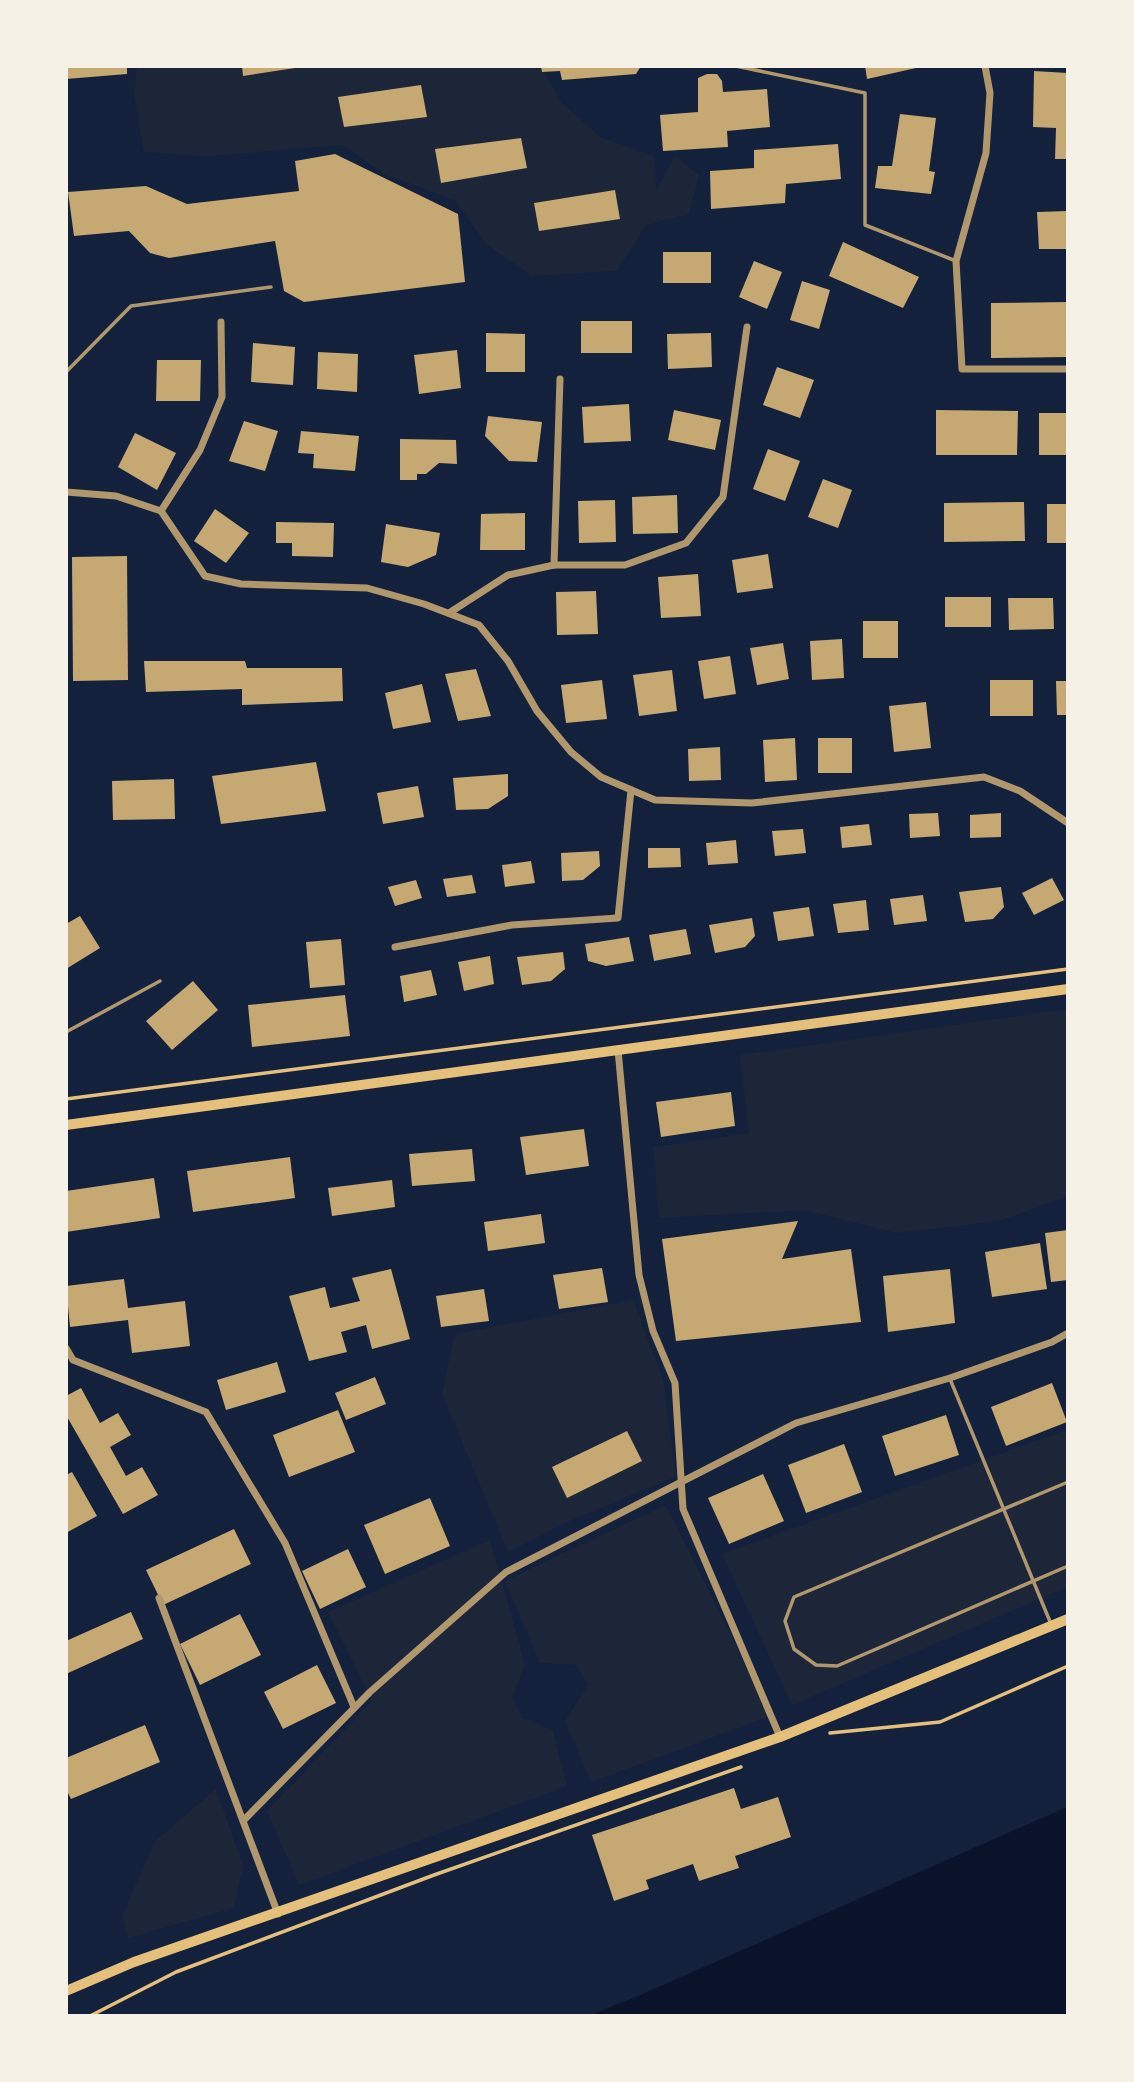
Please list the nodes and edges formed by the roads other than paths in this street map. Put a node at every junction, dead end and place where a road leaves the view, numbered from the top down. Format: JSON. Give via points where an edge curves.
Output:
{"nodes":[{"id":1,"x":736,"y":66,"type":"edge"},
{"id":2,"x":985,"y":66,"type":"edge"},
{"id":3,"x":956,"y":261,"type":"junction"},
{"id":4,"x":271,"y":287,"type":"dead end"},
{"id":5,"x":221,"y":322,"type":"dead end"},
{"id":6,"x":747,"y":327,"type":"dead end"},
{"id":7,"x":1068,"y":369,"type":"edge"},
{"id":8,"x":66,"y":372,"type":"edge"},
{"id":9,"x":560,"y":379,"type":"dead end"},
{"id":10,"x":66,"y":492,"type":"edge"},
{"id":11,"x":161,"y":511,"type":"junction"},
{"id":12,"x":554,"y":565,"type":"junction"},
{"id":13,"x":449,"y":613,"type":"junction"},
{"id":14,"x":631,"y":790,"type":"junction"},
{"id":15,"x":1068,"y":823,"type":"edge"},
{"id":16,"x":395,"y":947,"type":"dead end"},
{"id":17,"x":160,"y":981,"type":"dead end"},
{"id":18,"x":1068,"y":989,"type":"edge"},
{"id":19,"x":66,"y":1032,"type":"edge"},
{"id":20,"x":618,"y":1050,"type":"junction"},
{"id":21,"x":66,"y":1125,"type":"edge"},
{"id":22,"x":1068,"y":1332,"type":"edge"},
{"id":23,"x":66,"y":1348,"type":"edge"},
{"id":24,"x":950,"y":1378,"type":"junction"},
{"id":25,"x":681,"y":1482,"type":"junction"},
{"id":26,"x":1068,"y":1482,"type":"edge"},
{"id":27,"x":1004,"y":1509,"type":"junction"},
{"id":28,"x":1068,"y":1566,"type":"edge"},
{"id":29,"x":1035,"y":1580,"type":"junction"},
{"id":30,"x":159,"y":1598,"type":"dead end"},
{"id":31,"x":1068,"y":1619,"type":"edge"},
{"id":32,"x":1051,"y":1626,"type":"junction"},
{"id":33,"x":354,"y":1707,"type":"junction"},
{"id":34,"x":780,"y":1737,"type":"junction"},
{"id":35,"x":244,"y":1820,"type":"junction"},
{"id":36,"x":278,"y":1914,"type":"junction"},
{"id":37,"x":66,"y":1991,"type":"edge"}],
"edges":[{"from":1,"to":3,"type":"lane","via":[[865,93],[865,225]]},
{"from":2,"to":3,"type":"street","via":[[990,93],[986,153]]},
{"from":3,"to":7,"type":"street","via":[[962,369]]},
{"from":4,"to":8,"type":"lane","via":[[131,306]]},
{"from":5,"to":11,"type":"street","via":[[222,397],[200,450]]},
{"from":6,"to":12,"type":"street","via":[[723,498],[686,543],[625,565]]},
{"from":9,"to":12,"type":"street"},
{"from":10,"to":11,"type":"street","via":[[116,496]]},
{"from":11,"to":13,"type":"street","via":[[205,576],[241,584],[367,588]]},
{"from":12,"to":13,"type":"street","via":[[508,575]]},
{"from":13,"to":14,"type":"street","via":[[479,625],[571,752],[601,777]]},
{"from":14,"to":15,"type":"street","via":[[655,800],[752,803],[984,777],[1020,791]]},
{"from":14,"to":16,"type":"street","via":[[618,918],[512,925]]},
{"from":17,"to":19,"type":"lane"},
{"from":18,"to":20,"type":"main road"},
{"from":20,"to":21,"type":"main road"},
{"from":20,"to":25,"type":"street","via":[[639,1275],[653,1331],[675,1383]]},
{"from":22,"to":24,"type":"street","via":[[1052,1342]]},
{"from":23,"to":33,"type":"street","via":[[73,1360],[206,1412],[285,1543]]},
{"from":24,"to":25,"type":"street","via":[[796,1423]]},
{"from":24,"to":27,"type":"lane"},
{"from":25,"to":33,"type":"street","via":[[506,1572]]},
{"from":25,"to":34,"type":"street","via":[[683,1509]]},
{"from":26,"to":27,"type":"lane"},
{"from":27,"to":29,"type":"lane"},
{"from":27,"to":29,"type":"lane","via":[[794,1597],[785,1620],[793,1649],[816,1665],[837,1666]]},
{"from":28,"to":29,"type":"lane"},
{"from":29,"to":32,"type":"lane"},
{"from":30,"to":35,"type":"street"},
{"from":31,"to":32,"type":"main road"},
{"from":32,"to":34,"type":"main road"},
{"from":33,"to":35,"type":"street"},
{"from":34,"to":36,"type":"main road"},
{"from":35,"to":36,"type":"street"},
{"from":36,"to":37,"type":"main road","via":[[135,1962]]}]}
